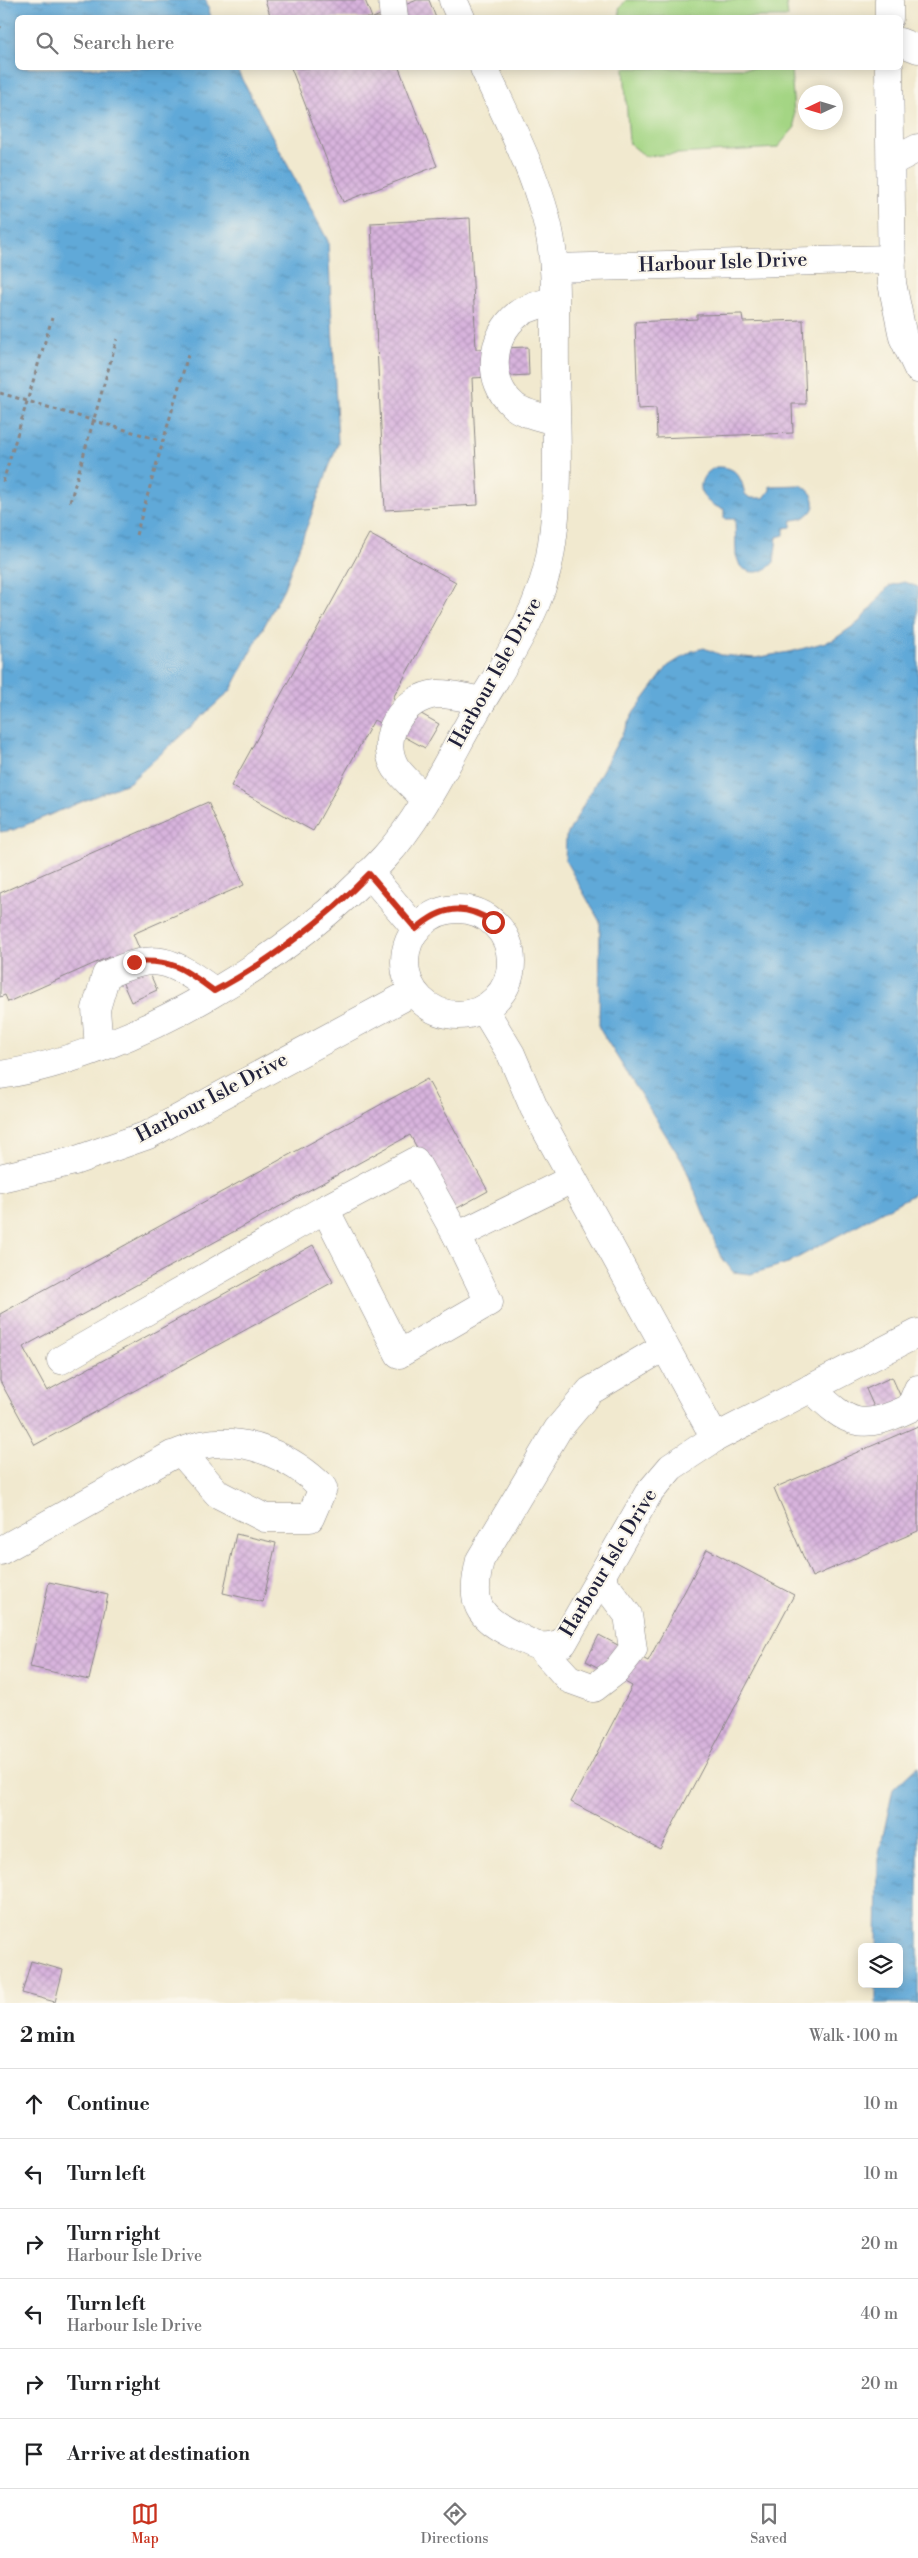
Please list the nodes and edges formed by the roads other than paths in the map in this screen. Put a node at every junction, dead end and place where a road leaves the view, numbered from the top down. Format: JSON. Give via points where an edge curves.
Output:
{"nodes":[{"id":1,"x":392,"y":0,"type":"edge"},
{"id":2,"x":453,"y":0,"type":"edge"},
{"id":3,"x":889,"y":0,"type":"edge"},
{"id":4,"x":394,"y":15,"type":"edge"},
{"id":5,"x":460,"y":15,"type":"edge"},
{"id":6,"x":889,"y":15,"type":"edge"},
{"id":7,"x":903,"y":43,"type":"edge"},
{"id":8,"x":918,"y":49,"type":"edge"},
{"id":9,"x":485,"y":70,"type":"edge"},
{"id":10,"x":889,"y":70,"type":"edge"},
{"id":11,"x":918,"y":148,"type":"edge"},
{"id":12,"x":891,"y":162,"type":"junction"},
{"id":13,"x":892,"y":258,"type":"junction"},
{"id":14,"x":554,"y":268,"type":"junction"},
{"id":15,"x":554,"y":300,"type":"junction"},
{"id":16,"x":918,"y":369,"type":"edge"},
{"id":17,"x":556,"y":422,"type":"junction"},
{"id":18,"x":482,"y":701,"type":"junction"},
{"id":19,"x":425,"y":799,"type":"junction"},
{"id":20,"x":369,"y":874,"type":"junction"},
{"id":21,"x":416,"y":929,"type":"junction"},
{"id":22,"x":214,"y":991,"type":"junction"},
{"id":23,"x":413,"y":992,"type":"junction"},
{"id":24,"x":484,"y":1009,"type":"junction"},
{"id":25,"x":98,"y":1048,"type":"junction"},
{"id":26,"x":0,"y":1075,"type":"edge"},
{"id":27,"x":0,"y":1178,"type":"edge"},
{"id":28,"x":572,"y":1179,"type":"junction"},
{"id":29,"x":325,"y":1209,"type":"junction"},
{"id":30,"x":457,"y":1236,"type":"junction"},
{"id":31,"x":916,"y":1343,"type":"edge"},
{"id":32,"x":664,"y":1347,"type":"junction"},
{"id":33,"x":61,"y":1360,"type":"dead end"},
{"id":34,"x":811,"y":1388,"type":"junction"},
{"id":35,"x":918,"y":1389,"type":"edge"},
{"id":36,"x":715,"y":1438,"type":"junction"},
{"id":37,"x":181,"y":1452,"type":"dead end"},
{"id":38,"x":0,"y":1550,"type":"edge"},
{"id":39,"x":600,"y":1578,"type":"junction"},
{"id":40,"x":541,"y":1648,"type":"junction"}],
"edges":[{"from":1,"to":4,"type":"street"},
{"from":2,"to":5,"type":"street"},
{"from":3,"to":6,"type":"street"},
{"from":7,"to":8,"type":"street"},
{"from":9,"to":14,"type":"street","name":"Harbour Isle Drive","via":[[530,169],[547,220]]},
{"from":10,"to":12,"type":"street"},
{"from":11,"to":12,"type":"street"},
{"from":12,"to":13,"type":"street"},
{"from":13,"to":14,"type":"street","name":"Harbour Isle Drive"},
{"from":13,"to":16,"type":"street","via":[[892,283],[904,338]]},
{"from":14,"to":15,"type":"street","name":"Harbour Isle Drive"},
{"from":15,"to":17,"type":"street","name":"Harbour Isle Drive"},
{"from":15,"to":17,"type":"street","via":[[519,314],[498,340],[494,361],[497,387],[514,407]]},
{"from":17,"to":18,"type":"street","name":"Harbour Isle Drive","via":[[556,500],[550,556],[539,600]]},
{"from":18,"to":19,"type":"street","name":"Harbour Isle Drive"},
{"from":18,"to":19,"type":"street","via":[[437,694],[412,701],[396,720],[388,741],[396,767]]},
{"from":19,"to":20,"type":"street","name":"Harbour Isle Drive","via":[[387,855]]},
{"from":20,"to":21,"type":"street"},
{"from":20,"to":22,"type":"street","name":"Harbour Isle Drive","via":[[348,895],[282,947]]},
{"from":21,"to":23,"type":"street","via":[[408,943],[405,960]]},
{"from":21,"to":24,"type":"street","via":[[429,917],[445,910],[479,913],[493,922],[504,935],[512,968],[507,985]]},
{"from":22,"to":25,"type":"street","name":"Harbour Isle Drive","via":[[163,1019]]},
{"from":22,"to":25,"type":"street","via":[[180,967],[155,961],[134,962],[106,975],[96,1009]]},
{"from":23,"to":24,"type":"street","via":[[438,1012],[453,1016],[469,1015]]},
{"from":23,"to":27,"type":"street","name":"Harbour Isle Drive","via":[[148,1135],[74,1162]]},
{"from":24,"to":28,"type":"street"},
{"from":25,"to":26,"type":"street","name":"Harbour Isle Drive"},
{"from":28,"to":30,"type":"street"},
{"from":28,"to":32,"type":"street"},
{"from":29,"to":30,"type":"street","via":[[415,1161]]},
{"from":29,"to":30,"type":"street","via":[[399,1354],[489,1302]]},
{"from":29,"to":33,"type":"street"},
{"from":31,"to":34,"type":"street","name":"Harbour Isle Drive"},
{"from":32,"to":36,"type":"street"},
{"from":32,"to":40,"type":"street","name":"Harbour Isle Drive","via":[[590,1391],[558,1429],[480,1560],[475,1584],[479,1607],[492,1625]]},
{"from":34,"to":35,"type":"street","via":[[835,1412],[861,1424],[887,1419],[910,1408]]},
{"from":34,"to":36,"type":"street","name":"Harbour Isle Drive"},
{"from":36,"to":39,"type":"street","name":"Harbour Isle Drive","via":[[671,1467],[648,1494]]},
{"from":37,"to":38,"type":"street"},
{"from":39,"to":40,"type":"street","name":"Harbour Isle Drive","via":[[563,1643]]},
{"from":39,"to":40,"type":"street","via":[[628,1615],[632,1649],[616,1671],[594,1688],[569,1679]]}]}
